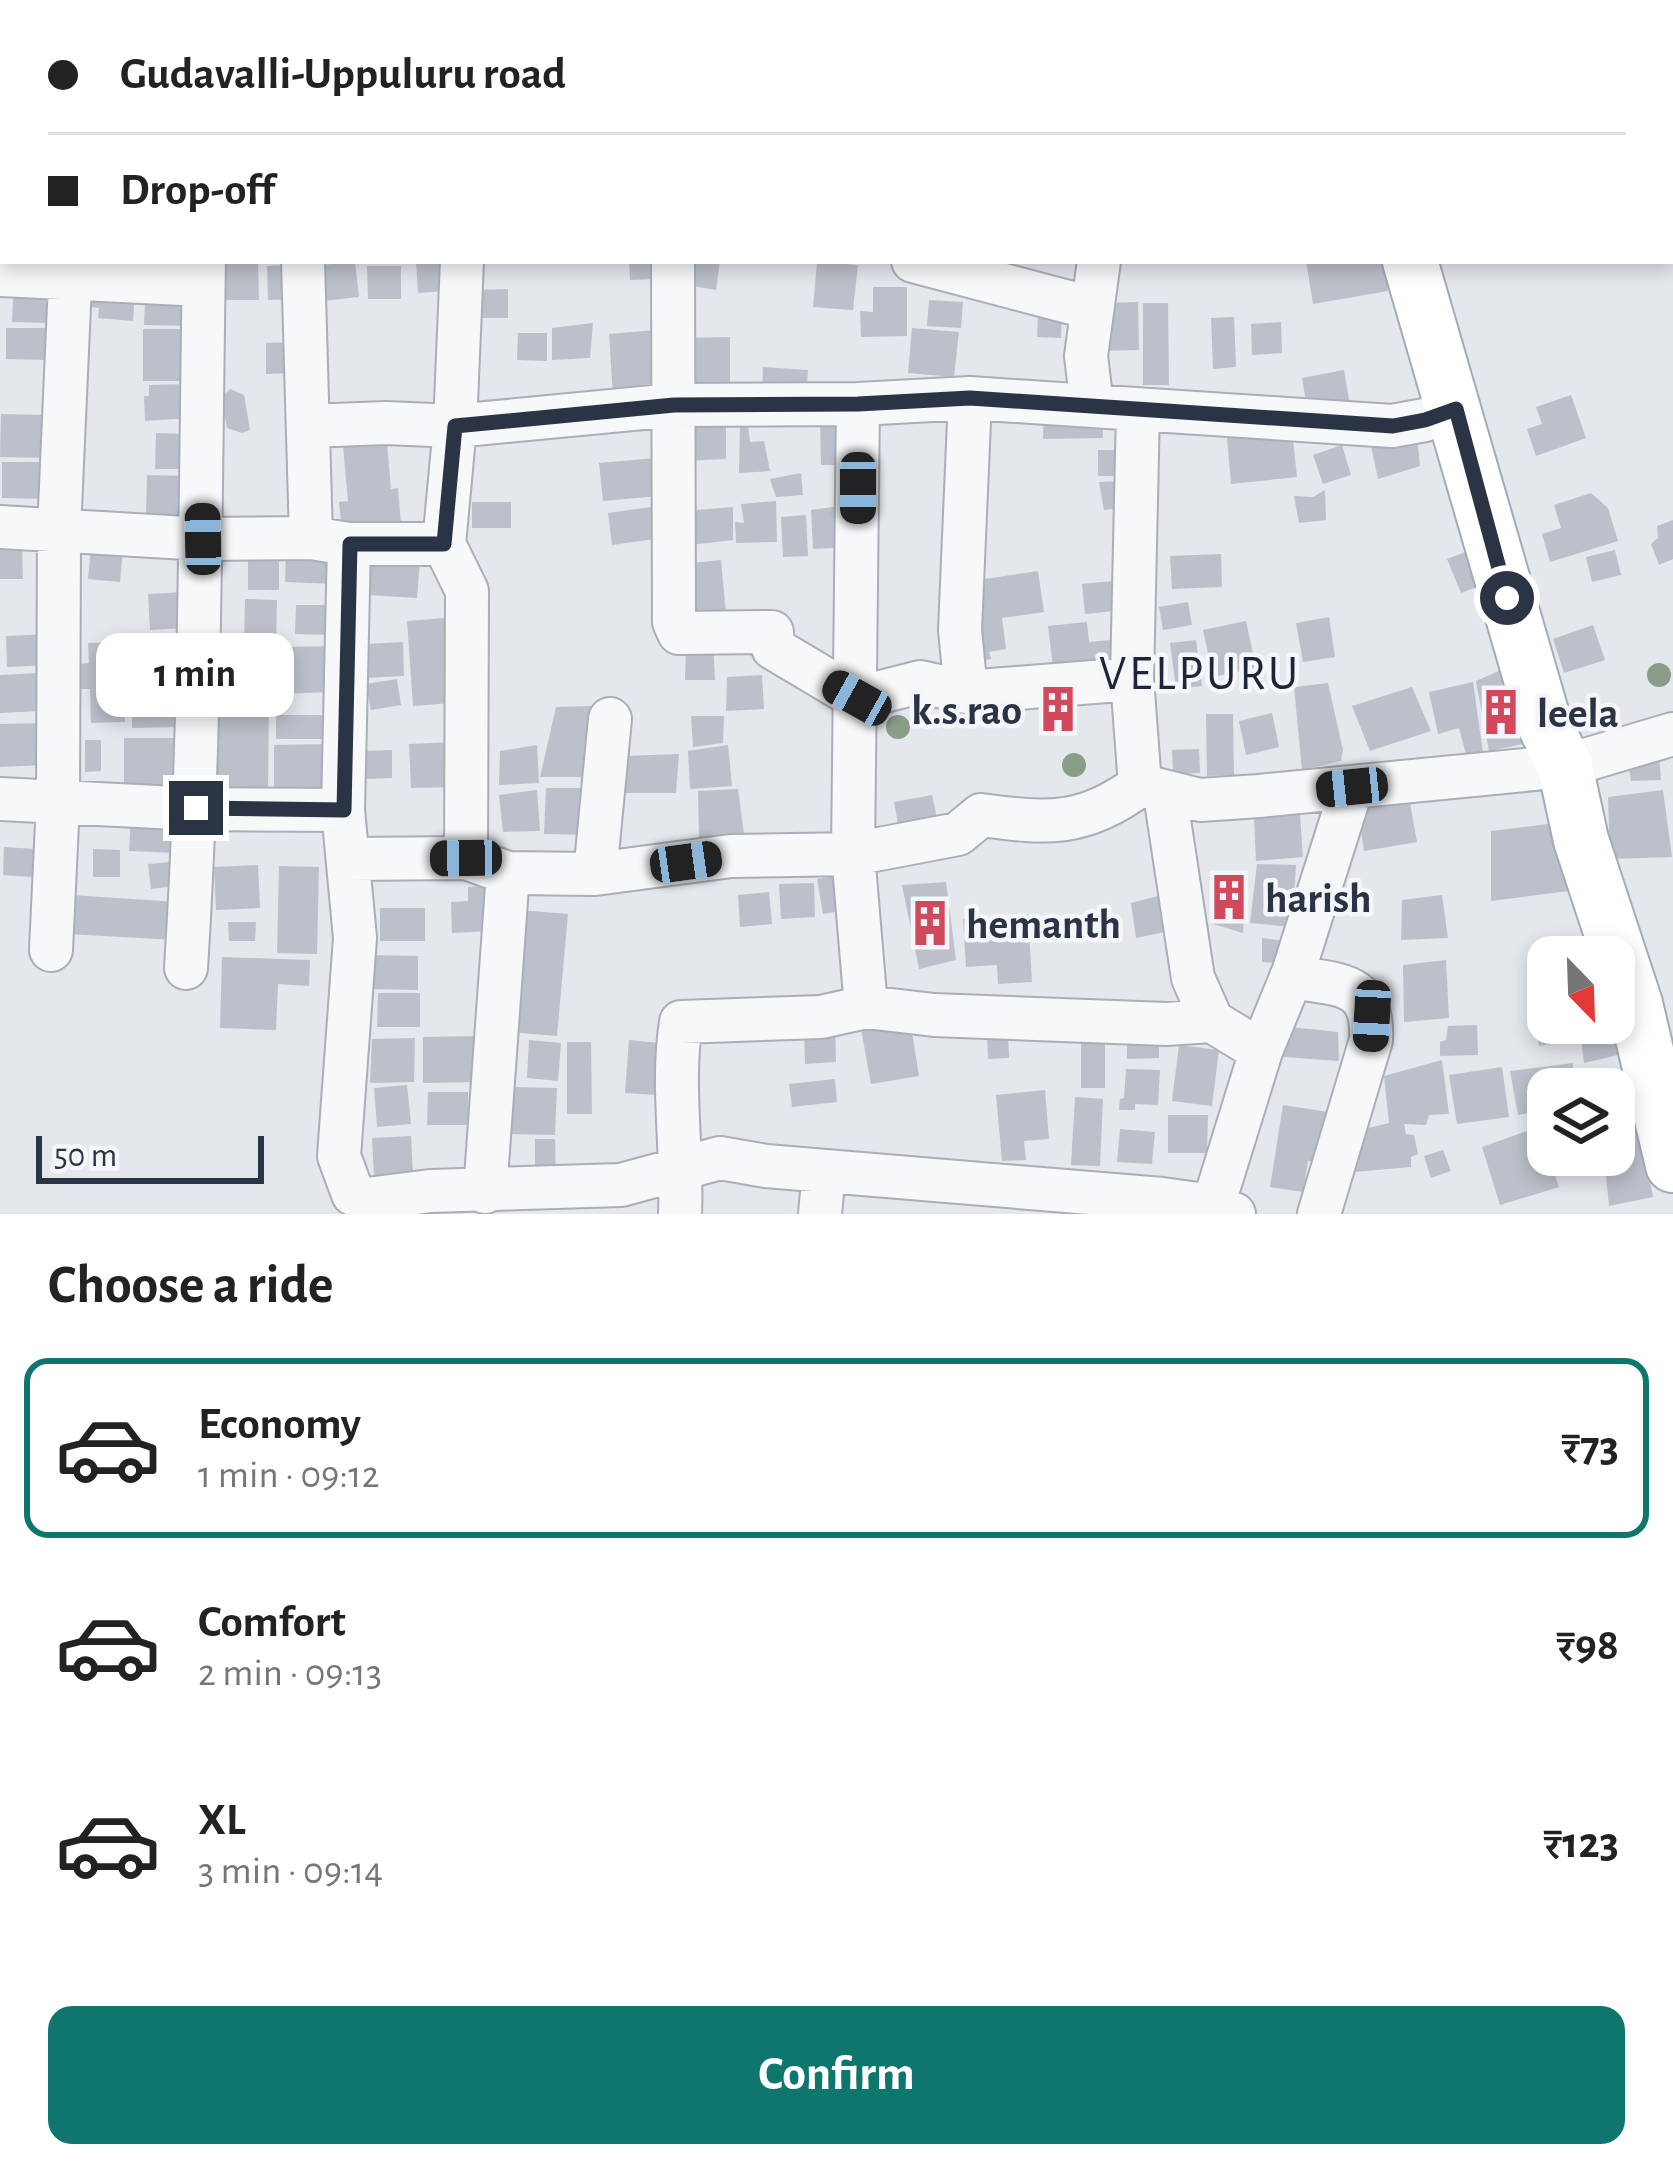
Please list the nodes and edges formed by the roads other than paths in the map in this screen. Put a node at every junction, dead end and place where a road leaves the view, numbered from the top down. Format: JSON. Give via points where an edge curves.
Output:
{"nodes":[{"id":1,"x":303,"y":264,"type":"edge"},
{"id":2,"x":462,"y":264,"type":"edge"},
{"id":3,"x":674,"y":264,"type":"edge"},
{"id":4,"x":924,"y":264,"type":"edge"},
{"id":5,"x":1098,"y":264,"type":"edge"},
{"id":6,"x":1411,"y":264,"type":"edge"},
{"id":7,"x":70,"y":268,"type":"edge"},
{"id":8,"x":203,"y":273,"type":"edge"},
{"id":9,"x":0,"y":274,"type":"edge"},
{"id":10,"x":1091,"y":308,"type":"junction"},
{"id":11,"x":970,"y":398,"type":"junction"},
{"id":12,"x":858,"y":404,"type":"junction"},
{"id":13,"x":674,"y":405,"type":"junction"},
{"id":14,"x":1092,"y":406,"type":"junction"},
{"id":15,"x":1456,"y":409,"type":"junction"},
{"id":16,"x":1138,"y":410,"type":"junction"},
{"id":17,"x":308,"y":426,"type":"junction"},
{"id":18,"x":455,"y":426,"type":"junction"},
{"id":19,"x":0,"y":527,"type":"edge"},
{"id":20,"x":59,"y":531,"type":"junction"},
{"id":21,"x":203,"y":539,"type":"junction"},
{"id":22,"x":330,"y":541,"type":"junction"},
{"id":23,"x":444,"y":544,"type":"junction"},
{"id":24,"x":1132,"y":679,"type":"junction"},
{"id":25,"x":966,"y":692,"type":"junction"},
{"id":26,"x":857,"y":698,"type":"junction"},
{"id":27,"x":610,"y":719,"type":"dead end"},
{"id":28,"x":1673,"y":734,"type":"edge"},
{"id":29,"x":1565,"y":766,"type":"junction"},
{"id":30,"x":1352,"y":787,"type":"junction"},
{"id":31,"x":1153,"y":789,"type":"junction"},
{"id":32,"x":0,"y":799,"type":"edge"},
{"id":33,"x":58,"y":802,"type":"junction"},
{"id":34,"x":196,"y":808,"type":"junction"},
{"id":35,"x":344,"y":810,"type":"junction"},
{"id":36,"x":853,"y":854,"type":"junction"},
{"id":37,"x":466,"y":858,"type":"junction"},
{"id":38,"x":349,"y":860,"type":"junction"},
{"id":39,"x":508,"y":873,"type":"junction"},
{"id":40,"x":595,"y":874,"type":"junction"},
{"id":41,"x":51,"y":950,"type":"dead end"},
{"id":42,"x":186,"y":968,"type":"dead end"},
{"id":43,"x":1291,"y":977,"type":"junction"},
{"id":44,"x":866,"y":1007,"type":"junction"},
{"id":45,"x":1212,"y":1021,"type":"junction"},
{"id":46,"x":1261,"y":1051,"type":"junction"},
{"id":47,"x":1673,"y":1165,"type":"edge"},
{"id":48,"x":682,"y":1170,"type":"junction"},
{"id":49,"x":824,"y":1171,"type":"junction"},
{"id":50,"x":484,"y":1192,"type":"junction"},
{"id":51,"x":957,"y":1199,"type":"edge"},
{"id":52,"x":1043,"y":1203,"type":"edge"},
{"id":53,"x":1223,"y":1210,"type":"edge"},
{"id":54,"x":680,"y":1214,"type":"edge"},
{"id":55,"x":820,"y":1214,"type":"edge"},
{"id":56,"x":1318,"y":1214,"type":"edge"}],
"edges":[{"from":1,"to":17,"type":"street"},
{"from":2,"to":18,"type":"street"},
{"from":3,"to":13,"type":"street"},
{"from":4,"to":10,"type":"street"},
{"from":5,"to":10,"type":"street"},
{"from":6,"to":15,"type":"main road"},
{"from":7,"to":8,"type":"street"},
{"from":7,"to":9,"type":"street"},
{"from":7,"to":20,"type":"street"},
{"from":8,"to":21,"type":"street"},
{"from":10,"to":14,"type":"street","via":[[1085,356]]},
{"from":11,"to":12,"type":"street"},
{"from":11,"to":14,"type":"street"},
{"from":11,"to":25,"type":"street","via":[[960,630]]},
{"from":12,"to":13,"type":"street"},
{"from":12,"to":26,"type":"street"},
{"from":13,"to":18,"type":"street"},
{"from":13,"to":26,"type":"street","via":[[679,633],[772,632],[773,648]]},
{"from":14,"to":16,"type":"street"},
{"from":15,"to":16,"type":"street","via":[[1393,426]]},
{"from":15,"to":29,"type":"main road","via":[[1544,723]]},
{"from":16,"to":24,"type":"street"},
{"from":17,"to":18,"type":"street"},
{"from":17,"to":22,"type":"street"},
{"from":18,"to":23,"type":"street"},
{"from":19,"to":20,"type":"street"},
{"from":20,"to":21,"type":"street"},
{"from":20,"to":33,"type":"street"},
{"from":21,"to":22,"type":"street"},
{"from":21,"to":34,"type":"street"},
{"from":22,"to":23,"type":"street"},
{"from":22,"to":35,"type":"street"},
{"from":23,"to":37,"type":"street","via":[[467,591]]},
{"from":24,"to":25,"type":"street"},
{"from":24,"to":31,"type":"street"},
{"from":25,"to":26,"type":"street","via":[[920,682]]},
{"from":26,"to":36,"type":"street"},
{"from":27,"to":40,"type":"street"},
{"from":28,"to":29,"type":"street"},
{"from":29,"to":30,"type":"street"},
{"from":29,"to":47,"type":"main road"},
{"from":30,"to":31,"type":"street","via":[[1200,800]]},
{"from":30,"to":43,"type":"street"},
{"from":31,"to":36,"type":"street","via":[[1041,823],[981,815],[958,834]]},
{"from":31,"to":45,"type":"street","via":[[1193,977]]},
{"from":32,"to":33,"type":"street"},
{"from":33,"to":34,"type":"street"},
{"from":33,"to":41,"type":"street"},
{"from":34,"to":35,"type":"street"},
{"from":34,"to":42,"type":"street"},
{"from":35,"to":38,"type":"street"},
{"from":36,"to":40,"type":"street","via":[[731,856]]},
{"from":36,"to":44,"type":"street"},
{"from":37,"to":38,"type":"street"},
{"from":37,"to":39,"type":"street"},
{"from":38,"to":50,"type":"street","via":[[355,938],[339,1156],[344,1179],[352,1194],[367,1199]]},
{"from":39,"to":40,"type":"street"},
{"from":39,"to":50,"type":"street"},
{"from":43,"to":46,"type":"street"},
{"from":43,"to":56,"type":"street","via":[[1348,986],[1372,1016]]},
{"from":44,"to":45,"type":"street","via":[[934,1016]]},
{"from":44,"to":48,"type":"street","via":[[821,1017],[681,1022]]},
{"from":45,"to":46,"type":"street"},
{"from":46,"to":53,"type":"street"},
{"from":48,"to":49,"type":"street","via":[[721,1158]]},
{"from":48,"to":50,"type":"street","via":[[621,1185]]},
{"from":48,"to":54,"type":"street"},
{"from":49,"to":51,"type":"street"},
{"from":49,"to":55,"type":"street"},
{"from":51,"to":52,"type":"street"},
{"from":52,"to":53,"type":"street"}]}
